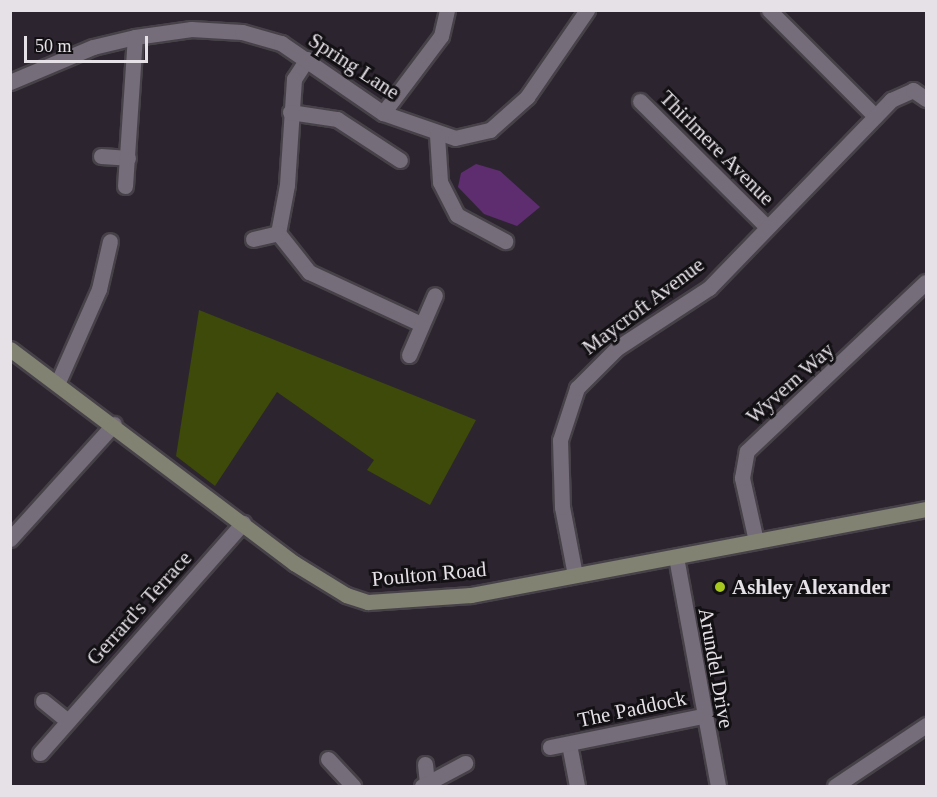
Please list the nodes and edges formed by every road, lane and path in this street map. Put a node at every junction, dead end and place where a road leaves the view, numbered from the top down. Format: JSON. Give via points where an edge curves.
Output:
{"nodes":[{"id":1,"x":447,"y":10,"type":"edge"},
{"id":2,"x":588,"y":10,"type":"edge"},
{"id":3,"x":769,"y":10,"type":"edge"},
{"id":4,"x":135,"y":37,"type":"junction"},
{"id":5,"x":307,"y":59,"type":"junction"},
{"id":6,"x":10,"y":82,"type":"edge"},
{"id":7,"x":927,"y":99,"type":"edge"},
{"id":8,"x":640,"y":101,"type":"dead end"},
{"id":9,"x":290,"y":112,"type":"junction"},
{"id":10,"x":383,"y":113,"type":"junction"},
{"id":11,"x":875,"y":116,"type":"junction"},
{"id":12,"x":437,"y":135,"type":"junction"},
{"id":13,"x":101,"y":156,"type":"dead end"},
{"id":14,"x":128,"y":158,"type":"junction"},
{"id":15,"x":400,"y":160,"type":"dead end"},
{"id":16,"x":125,"y":186,"type":"dead end"},
{"id":17,"x":765,"y":225,"type":"junction"},
{"id":18,"x":278,"y":233,"type":"junction"},
{"id":19,"x":253,"y":239,"type":"dead end"},
{"id":20,"x":110,"y":241,"type":"dead end"},
{"id":21,"x":505,"y":242,"type":"dead end"},
{"id":22,"x":927,"y":282,"type":"edge"},
{"id":23,"x":435,"y":295,"type":"dead end"},
{"id":24,"x":421,"y":324,"type":"junction"},
{"id":25,"x":10,"y":349,"type":"edge"},
{"id":26,"x":409,"y":355,"type":"dead end"},
{"id":27,"x":58,"y":382,"type":"junction"},
{"id":28,"x":114,"y":424,"type":"junction"},
{"id":29,"x":927,"y":509,"type":"edge"},
{"id":30,"x":243,"y":523,"type":"junction"},
{"id":31,"x":10,"y":539,"type":"edge"},
{"id":32,"x":756,"y":541,"type":"junction"},
{"id":33,"x":676,"y":557,"type":"junction"},
{"id":34,"x":575,"y":575,"type":"junction"},
{"id":35,"x":43,"y":700,"type":"dead end"},
{"id":36,"x":703,"y":716,"type":"junction"},
{"id":37,"x":68,"y":721,"type":"junction"},
{"id":38,"x":927,"y":725,"type":"edge"},
{"id":39,"x":569,"y":744,"type":"junction"},
{"id":40,"x":550,"y":747,"type":"dead end"},
{"id":41,"x":39,"y":753,"type":"dead end"},
{"id":42,"x":328,"y":759,"type":"dead end"},
{"id":43,"x":465,"y":763,"type":"dead end"},
{"id":44,"x":425,"y":764,"type":"dead end"},
{"id":45,"x":424,"y":785,"type":"edge"},
{"id":46,"x":353,"y":786,"type":"edge"},
{"id":47,"x":577,"y":786,"type":"edge"},
{"id":48,"x":718,"y":786,"type":"edge"},
{"id":49,"x":836,"y":786,"type":"edge"}],
"edges":[{"from":1,"to":10,"type":"street","via":[[441,36]]},
{"from":2,"to":12,"type":"street","name":"Spring Lane","via":[[526,97],[490,130],[455,138]]},
{"from":3,"to":11,"type":"street"},
{"from":4,"to":5,"type":"street","name":"Spring Lane","via":[[191,28],[242,32],[281,43]]},
{"from":4,"to":6,"type":"street","name":"Spring Lane","via":[[93,47]]},
{"from":4,"to":14,"type":"street"},
{"from":5,"to":9,"type":"street","via":[[294,79]]},
{"from":5,"to":10,"type":"street","name":"Spring Lane"},
{"from":7,"to":11,"type":"street","name":"Maycroft Avenue","via":[[913,90],[903,92]]},
{"from":8,"to":17,"type":"street","name":"Thirlmere Avenue"},
{"from":9,"to":15,"type":"street","via":[[337,120]]},
{"from":9,"to":18,"type":"street","via":[[287,185]]},
{"from":10,"to":12,"type":"street","name":"Spring Lane"},
{"from":11,"to":17,"type":"street","name":"Maycroft Avenue"},
{"from":12,"to":21,"type":"street","via":[[440,182],[457,215]]},
{"from":13,"to":14,"type":"street"},
{"from":14,"to":16,"type":"street"},
{"from":17,"to":34,"type":"street","name":"Maycroft Avenue","via":[[709,288],[617,348],[577,388],[560,440],[562,507]]},
{"from":18,"to":19,"type":"street"},
{"from":18,"to":24,"type":"street","via":[[309,272]]},
{"from":20,"to":27,"type":"street","via":[[99,289]]},
{"from":22,"to":32,"type":"street","name":"Wyvern Way","via":[[747,451],[742,478]]},
{"from":23,"to":24,"type":"street"},
{"from":24,"to":26,"type":"street"},
{"from":25,"to":27,"type":"main road","name":"Poulton Road"},
{"from":27,"to":28,"type":"main road","name":"Poulton Road"},
{"from":28,"to":30,"type":"main road","name":"Poulton Road"},
{"from":28,"to":31,"type":"street"},
{"from":29,"to":32,"type":"main road","name":"Poulton Road"},
{"from":30,"to":34,"type":"main road","name":"Poulton Road","via":[[346,595],[368,602],[471,595]]},
{"from":30,"to":37,"type":"street","name":"Gerrard's Terrace"},
{"from":32,"to":33,"type":"main road","name":"Poulton Road"},
{"from":33,"to":34,"type":"main road","name":"Poulton Road"},
{"from":33,"to":36,"type":"street","name":"Arundel Drive"},
{"from":35,"to":37,"type":"street"},
{"from":36,"to":39,"type":"street","name":"The Paddock"},
{"from":36,"to":48,"type":"street","name":"Arundel Drive"},
{"from":37,"to":41,"type":"street","name":"Gerrard's Terrace"},
{"from":38,"to":49,"type":"street"},
{"from":39,"to":40,"type":"street","name":"The Paddock"},
{"from":39,"to":47,"type":"street","name":"The Paddock"},
{"from":42,"to":46,"type":"street"},
{"from":43,"to":45,"type":"street"},
{"from":44,"to":45,"type":"street"}]}
